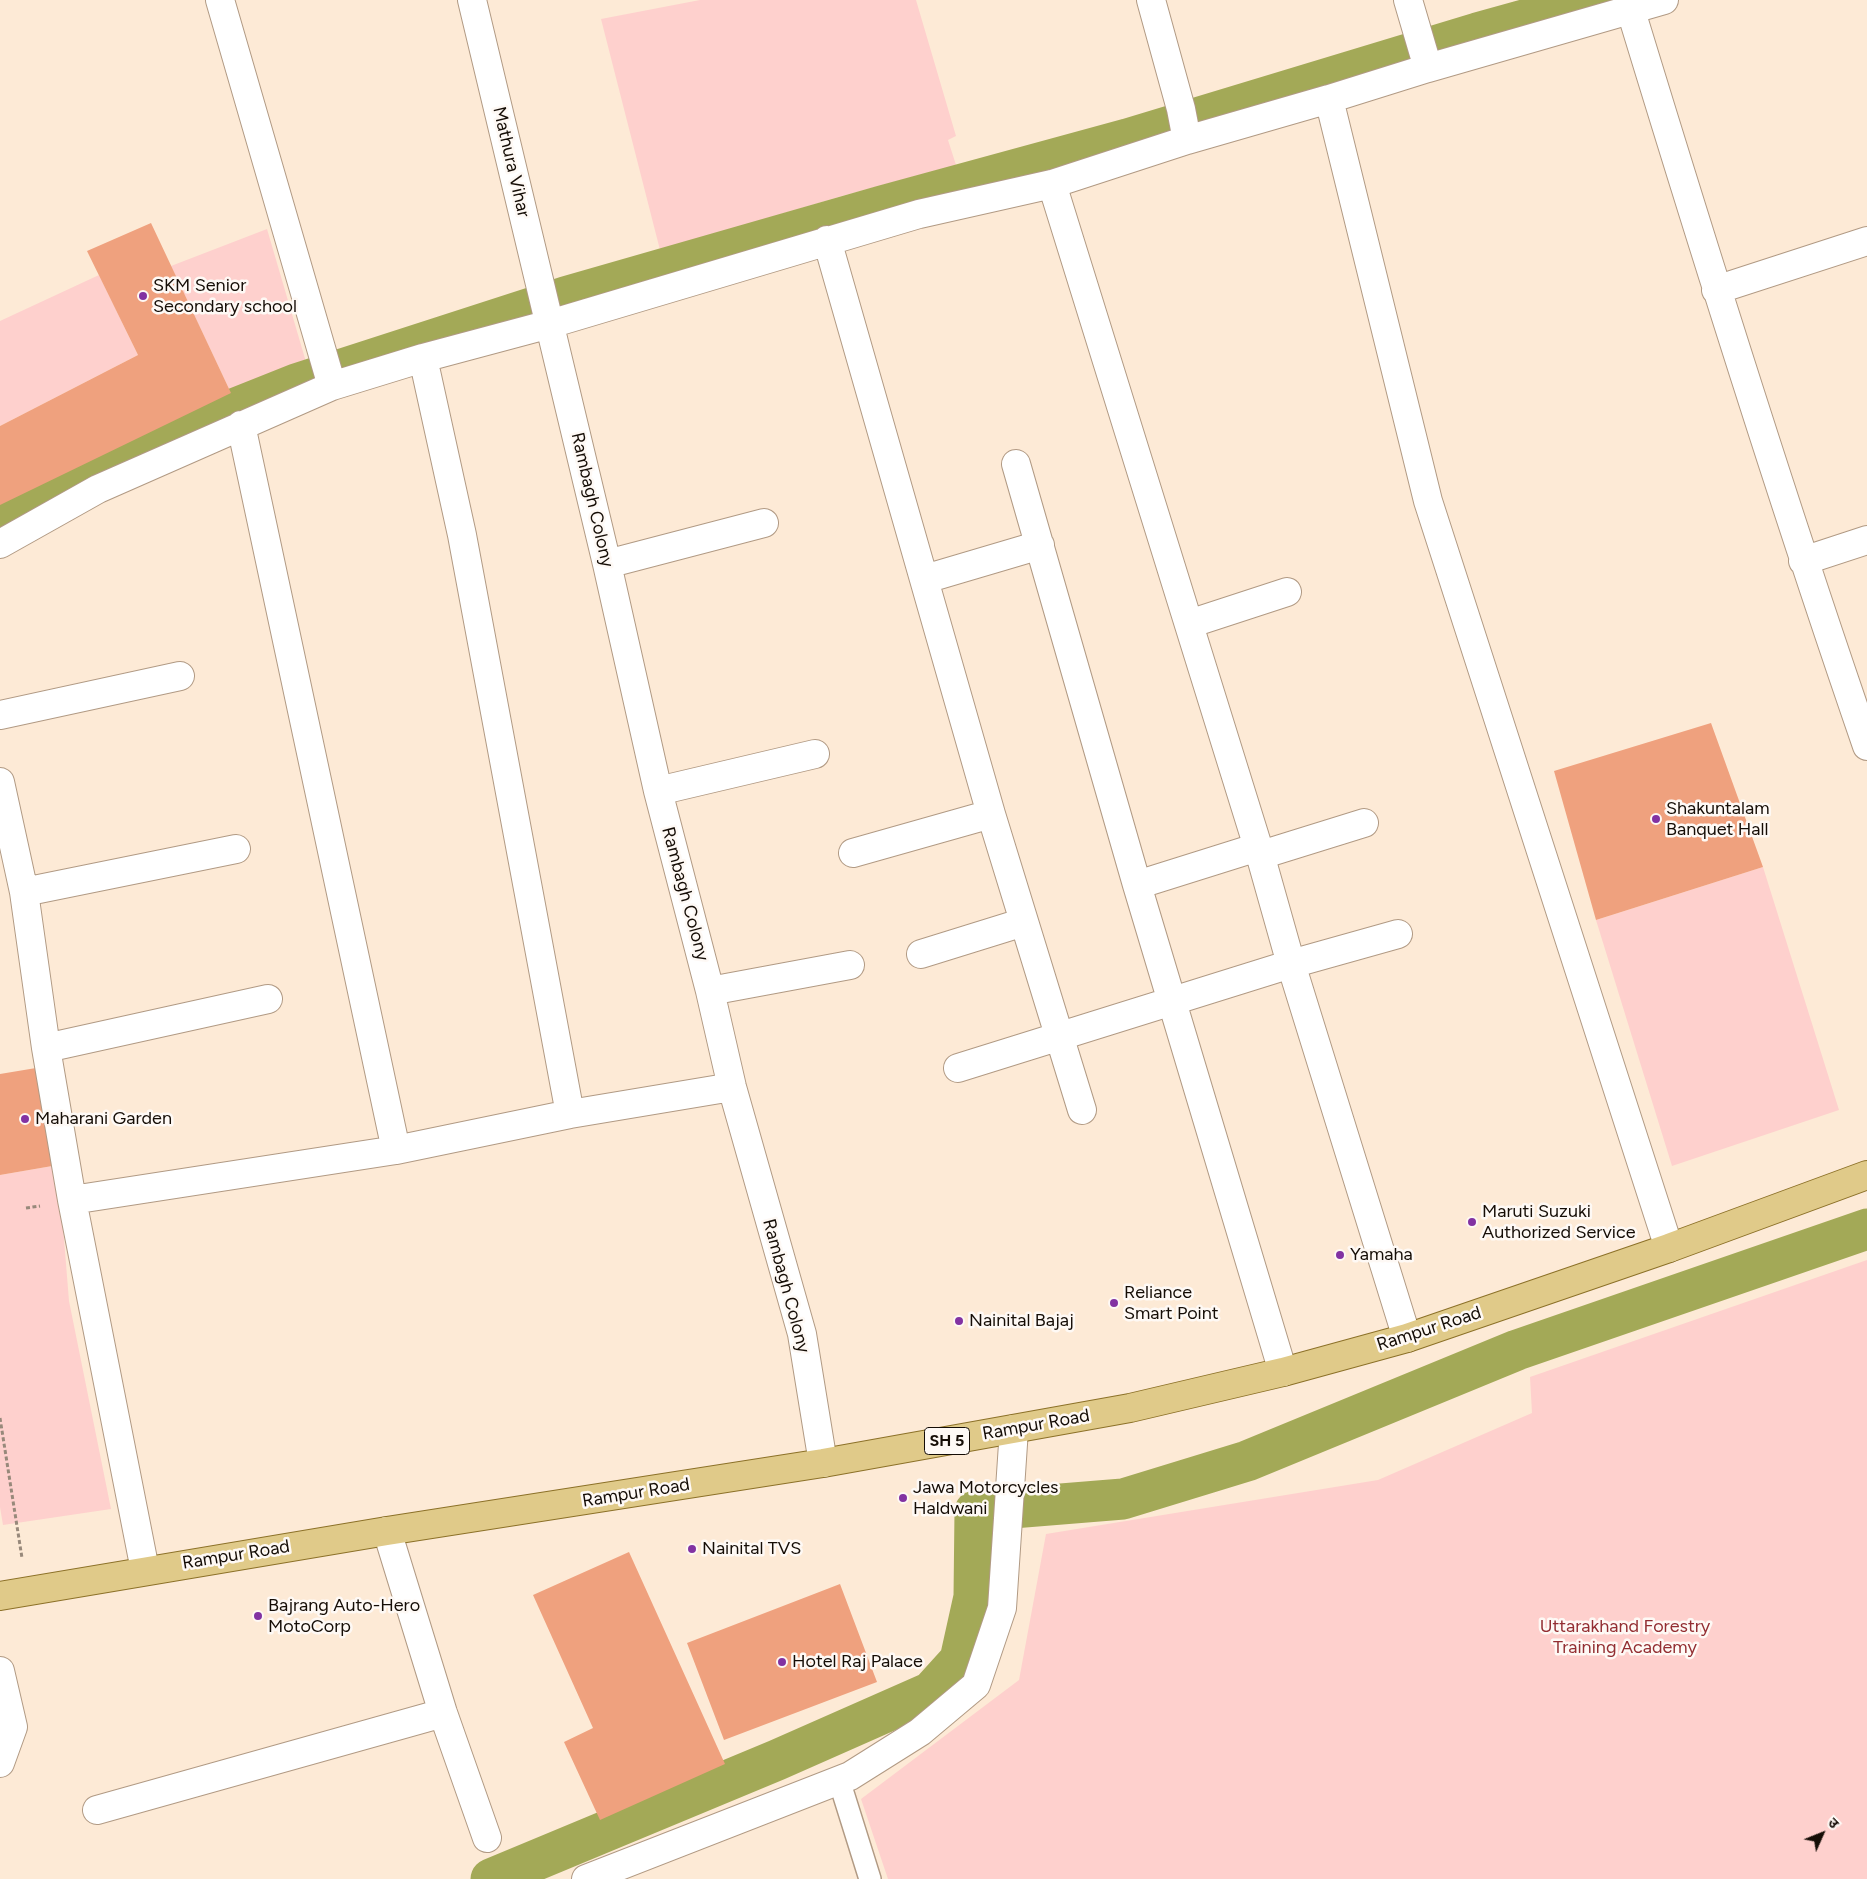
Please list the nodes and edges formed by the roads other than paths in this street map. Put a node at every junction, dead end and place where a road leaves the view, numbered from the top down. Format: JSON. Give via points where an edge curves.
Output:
{"nodes":[{"id":1,"x":220,"y":0,"type":"edge"},
{"id":2,"x":472,"y":0,"type":"edge"},
{"id":3,"x":1151,"y":0,"type":"edge"},
{"id":4,"x":1408,"y":0,"type":"edge"},
{"id":5,"x":1664,"y":0,"type":"edge"},
{"id":6,"x":1631,"y":11,"type":"junction"},
{"id":7,"x":1424,"y":54,"type":"junction"},
{"id":8,"x":1329,"y":100,"type":"junction"},
{"id":9,"x":1184,"y":127,"type":"junction"},
{"id":10,"x":1052,"y":184,"type":"junction"},
{"id":11,"x":827,"y":240,"type":"junction"},
{"id":12,"x":1867,"y":241,"type":"edge"},
{"id":13,"x":1716,"y":290,"type":"junction"},
{"id":14,"x":548,"y":319,"type":"junction"},
{"id":15,"x":423,"y":358,"type":"junction"},
{"id":16,"x":329,"y":375,"type":"junction"},
{"id":17,"x":241,"y":424,"type":"junction"},
{"id":18,"x":1016,"y":464,"type":"dead end"},
{"id":19,"x":764,"y":522,"type":"dead end"},
{"id":20,"x":1867,"y":540,"type":"edge"},
{"id":21,"x":0,"y":544,"type":"edge"},
{"id":22,"x":1040,"y":546,"type":"junction"},
{"id":23,"x":1803,"y":561,"type":"junction"},
{"id":24,"x":607,"y":564,"type":"junction"},
{"id":25,"x":925,"y":579,"type":"junction"},
{"id":26,"x":1287,"y":592,"type":"dead end"},
{"id":27,"x":1189,"y":624,"type":"junction"},
{"id":28,"x":180,"y":676,"type":"dead end"},
{"id":29,"x":0,"y":716,"type":"edge"},
{"id":30,"x":1867,"y":746,"type":"edge"},
{"id":31,"x":815,"y":754,"type":"dead end"},
{"id":32,"x":0,"y":782,"type":"edge"},
{"id":33,"x":658,"y":791,"type":"junction"},
{"id":34,"x":991,"y":814,"type":"junction"},
{"id":35,"x":1364,"y":823,"type":"dead end"},
{"id":36,"x":236,"y":849,"type":"dead end"},
{"id":37,"x":1260,"y":851,"type":"junction"},
{"id":38,"x":853,"y":853,"type":"dead end"},
{"id":39,"x":1137,"y":885,"type":"junction"},
{"id":40,"x":24,"y":892,"type":"junction"},
{"id":41,"x":1024,"y":922,"type":"junction"},
{"id":42,"x":1398,"y":934,"type":"dead end"},
{"id":43,"x":921,"y":954,"type":"dead end"},
{"id":44,"x":1291,"y":964,"type":"junction"},
{"id":45,"x":850,"y":965,"type":"dead end"},
{"id":46,"x":710,"y":991,"type":"junction"},
{"id":47,"x":268,"y":1000,"type":"dead end"},
{"id":48,"x":1171,"y":1002,"type":"junction"},
{"id":49,"x":1059,"y":1037,"type":"junction"},
{"id":50,"x":46,"y":1048,"type":"junction"},
{"id":51,"x":958,"y":1068,"type":"dead end"},
{"id":52,"x":732,"y":1087,"type":"junction"},
{"id":53,"x":1082,"y":1110,"type":"dead end"},
{"id":54,"x":570,"y":1114,"type":"junction"},
{"id":55,"x":396,"y":1150,"type":"junction"},
{"id":56,"x":1867,"y":1175,"type":"edge"},
{"id":57,"x":72,"y":1200,"type":"junction"},
{"id":58,"x":1669,"y":1248,"type":"junction"},
{"id":59,"x":1407,"y":1338,"type":"junction"},
{"id":60,"x":1283,"y":1372,"type":"junction"},
{"id":61,"x":1014,"y":1429,"type":"junction"},
{"id":62,"x":823,"y":1463,"type":"junction"},
{"id":63,"x":387,"y":1531,"type":"junction"},
{"id":64,"x":144,"y":1570,"type":"junction"},
{"id":65,"x":0,"y":1596,"type":"edge"},
{"id":66,"x":0,"y":1671,"type":"edge"},
{"id":67,"x":443,"y":1713,"type":"junction"},
{"id":68,"x":0,"y":1763,"type":"edge"},
{"id":69,"x":839,"y":1780,"type":"junction"},
{"id":70,"x":97,"y":1810,"type":"dead end"},
{"id":71,"x":487,"y":1838,"type":"dead end"},
{"id":72,"x":586,"y":1879,"type":"edge"},
{"id":73,"x":870,"y":1879,"type":"edge"}],
"edges":[{"from":1,"to":16,"type":"street"},
{"from":2,"to":14,"type":"street","name":"Mathura Vihar"},
{"from":3,"to":9,"type":"street"},
{"from":4,"to":7,"type":"street"},
{"from":5,"to":6,"type":"street"},
{"from":6,"to":7,"type":"street"},
{"from":6,"to":13,"type":"street"},
{"from":7,"to":8,"type":"street"},
{"from":8,"to":9,"type":"street"},
{"from":8,"to":58,"type":"street","via":[[1428,501]]},
{"from":9,"to":10,"type":"street"},
{"from":10,"to":11,"type":"street","via":[[918,214]]},
{"from":10,"to":27,"type":"street"},
{"from":11,"to":14,"type":"street"},
{"from":11,"to":25,"type":"street"},
{"from":12,"to":13,"type":"street"},
{"from":13,"to":23,"type":"street"},
{"from":14,"to":15,"type":"street"},
{"from":14,"to":24,"type":"street","name":"Rambagh Colony"},
{"from":15,"to":16,"type":"street"},
{"from":15,"to":54,"type":"street","via":[[462,535]]},
{"from":16,"to":17,"type":"street"},
{"from":17,"to":21,"type":"street","via":[[98,489]]},
{"from":17,"to":55,"type":"street"},
{"from":18,"to":22,"type":"street"},
{"from":19,"to":24,"type":"street"},
{"from":20,"to":23,"type":"street"},
{"from":22,"to":25,"type":"street"},
{"from":22,"to":39,"type":"street"},
{"from":23,"to":30,"type":"street"},
{"from":24,"to":33,"type":"street","name":"Rambagh Colony"},
{"from":25,"to":34,"type":"street"},
{"from":26,"to":27,"type":"street"},
{"from":27,"to":37,"type":"street"},
{"from":28,"to":29,"type":"street"},
{"from":31,"to":33,"type":"street"},
{"from":32,"to":40,"type":"street"},
{"from":33,"to":46,"type":"street","name":"Rambagh Colony"},
{"from":34,"to":38,"type":"street"},
{"from":34,"to":41,"type":"street"},
{"from":35,"to":37,"type":"street"},
{"from":36,"to":40,"type":"street"},
{"from":37,"to":39,"type":"street"},
{"from":37,"to":44,"type":"street"},
{"from":39,"to":48,"type":"street"},
{"from":40,"to":50,"type":"street"},
{"from":41,"to":43,"type":"street"},
{"from":41,"to":49,"type":"street"},
{"from":42,"to":44,"type":"street"},
{"from":44,"to":48,"type":"street"},
{"from":44,"to":59,"type":"street"},
{"from":45,"to":46,"type":"street"},
{"from":46,"to":52,"type":"street","name":"Rambagh Colony"},
{"from":47,"to":50,"type":"street"},
{"from":48,"to":49,"type":"street"},
{"from":48,"to":60,"type":"street"},
{"from":49,"to":51,"type":"street"},
{"from":49,"to":53,"type":"street"},
{"from":50,"to":57,"type":"street"},
{"from":52,"to":54,"type":"street"},
{"from":52,"to":62,"type":"street","name":"Rambagh Colony","via":[[802,1334]]},
{"from":54,"to":55,"type":"street"},
{"from":55,"to":57,"type":"street"},
{"from":56,"to":58,"type":"main road","name":"Rampur Road","number":"SH 5"},
{"from":57,"to":64,"type":"street"},
{"from":58,"to":59,"type":"main road","name":"Rampur Road","number":"SH 5"},
{"from":59,"to":60,"type":"main road","name":"Rampur Road","number":"SH 5"},
{"from":60,"to":61,"type":"main road","name":"Rampur Road","number":"SH 5","via":[[1130,1408]]},
{"from":61,"to":62,"type":"main road","name":"Rampur Road","number":"SH 5"},
{"from":61,"to":69,"type":"street","via":[[1002,1608],[976,1685],[920,1732]]},
{"from":62,"to":63,"type":"main road","name":"Rampur Road","number":"SH 5"},
{"from":63,"to":64,"type":"main road","name":"Rampur Road","number":"SH 5"},
{"from":63,"to":67,"type":"street"},
{"from":64,"to":65,"type":"main road","name":"Rampur Road","number":"SH 5"},
{"from":66,"to":68,"type":"street","via":[[14,1727]]},
{"from":67,"to":70,"type":"street"},
{"from":67,"to":71,"type":"street"},
{"from":69,"to":72,"type":"street"},
{"from":69,"to":73,"type":"lane"}]}
